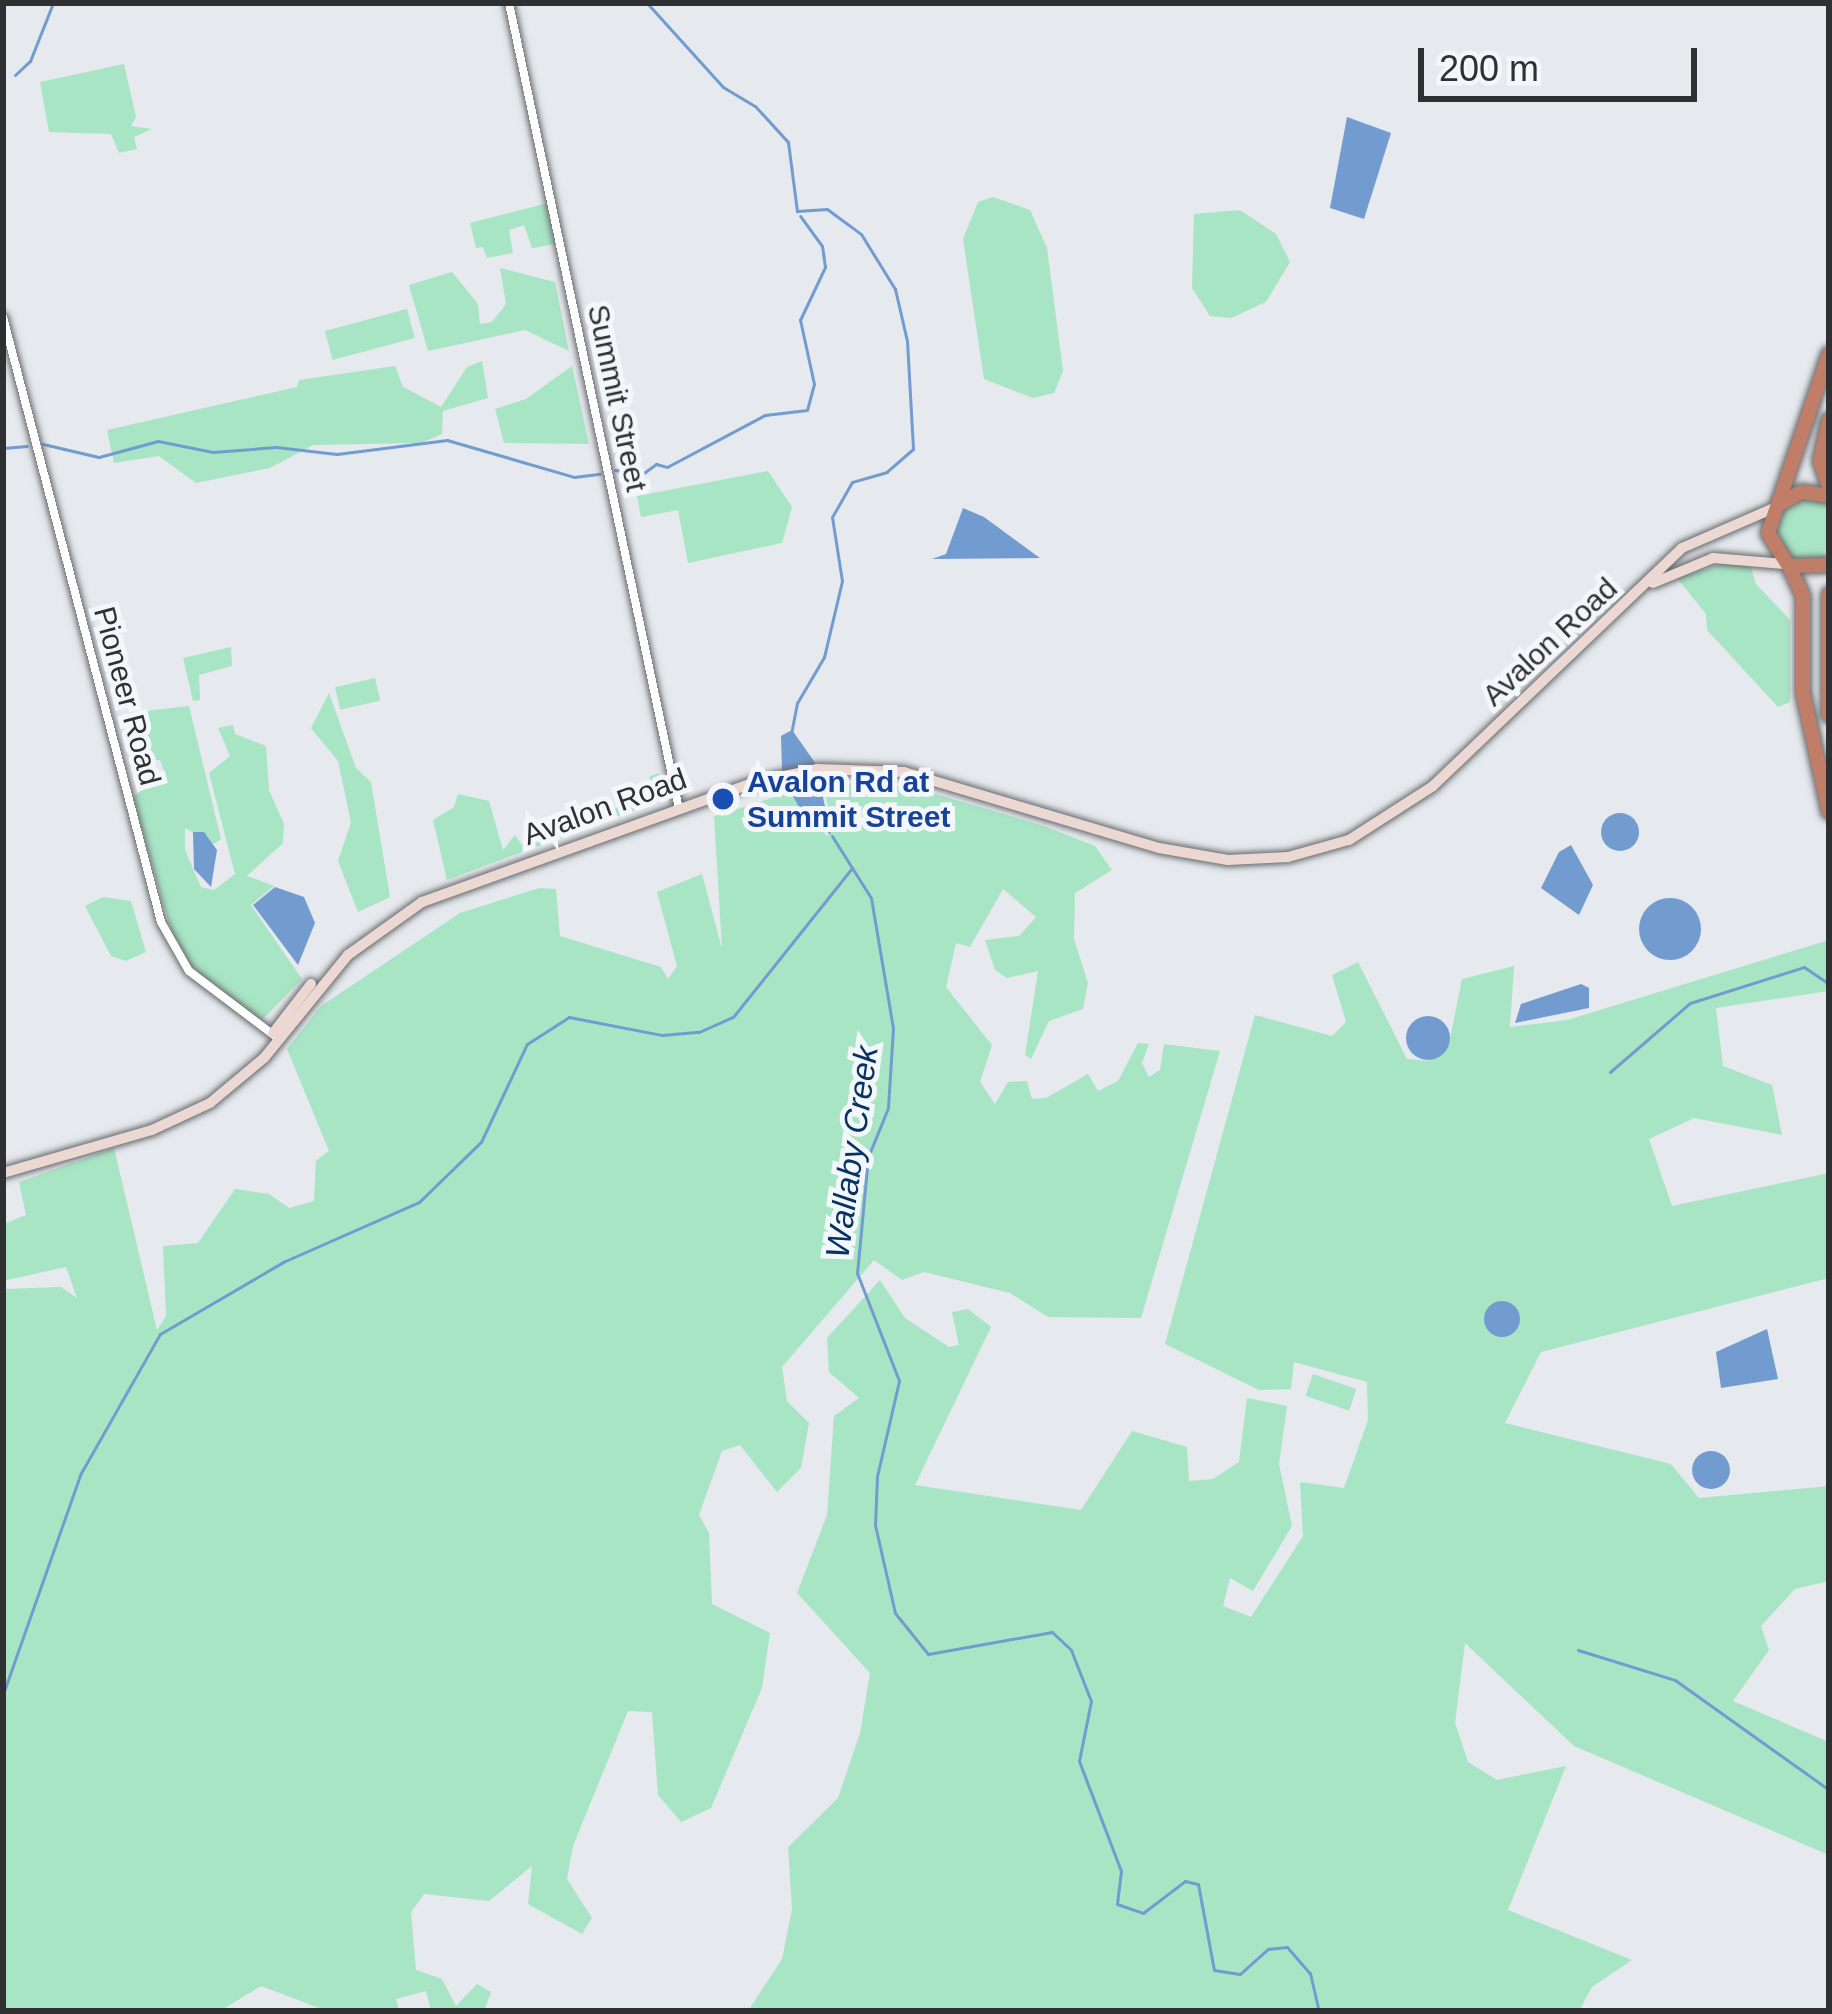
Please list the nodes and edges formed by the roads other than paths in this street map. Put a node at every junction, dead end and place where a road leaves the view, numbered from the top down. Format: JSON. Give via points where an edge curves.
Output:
{"nodes":[{"id":1,"x":509,"y":3,"type":"edge"},
{"id":2,"x":3,"y":317,"type":"edge"},
{"id":3,"x":1829,"y":354,"type":"edge"},
{"id":4,"x":1829,"y":420,"type":"edge"},
{"id":5,"x":1829,"y":491,"type":"edge"},
{"id":6,"x":1774,"y":507,"type":"junction"},
{"id":7,"x":1786,"y":565,"type":"junction"},
{"id":8,"x":1829,"y":565,"type":"edge"},
{"id":9,"x":1644,"y":587,"type":"junction"},
{"id":10,"x":1829,"y":594,"type":"edge"},
{"id":11,"x":1829,"y":715,"type":"edge"},
{"id":12,"x":678,"y":804,"type":"junction"},
{"id":13,"x":1829,"y":812,"type":"edge"},
{"id":14,"x":276,"y":1036,"type":"junction"},
{"id":15,"x":3,"y":1173,"type":"edge"}],
"edges":[{"from":1,"to":12,"type":"street","name":"Summit Street"},
{"from":2,"to":14,"type":"street","name":"Pioneer Road","via":[[160,922],[189,971]]},
{"from":3,"to":6,"type":"highway","via":[[1808,432]]},
{"from":4,"to":5,"type":"highway","via":[[1820,449]]},
{"from":5,"to":6,"type":"highway","via":[[1802,492]]},
{"from":6,"to":7,"type":"highway","via":[[1768,533]]},
{"from":6,"to":9,"type":"street","name":"Avalon Road","via":[[1696,538]]},
{"from":7,"to":8,"type":"highway"},
{"from":7,"to":9,"type":"street","name":"Avalon Road","via":[[1713,558]]},
{"from":7,"to":13,"type":"highway","via":[[1803,596],[1803,693]]},
{"from":9,"to":12,"type":"street","name":"Avalon Road","via":[[1405,808],[1303,854],[1190,856],[904,772],[818,769]]},
{"from":10,"to":11,"type":"highway"},
{"from":12,"to":14,"type":"street","name":"Avalon Road","via":[[422,902],[316,979]]},
{"from":14,"to":15,"type":"street","via":[[232,1088],[187,1115]]}]}
